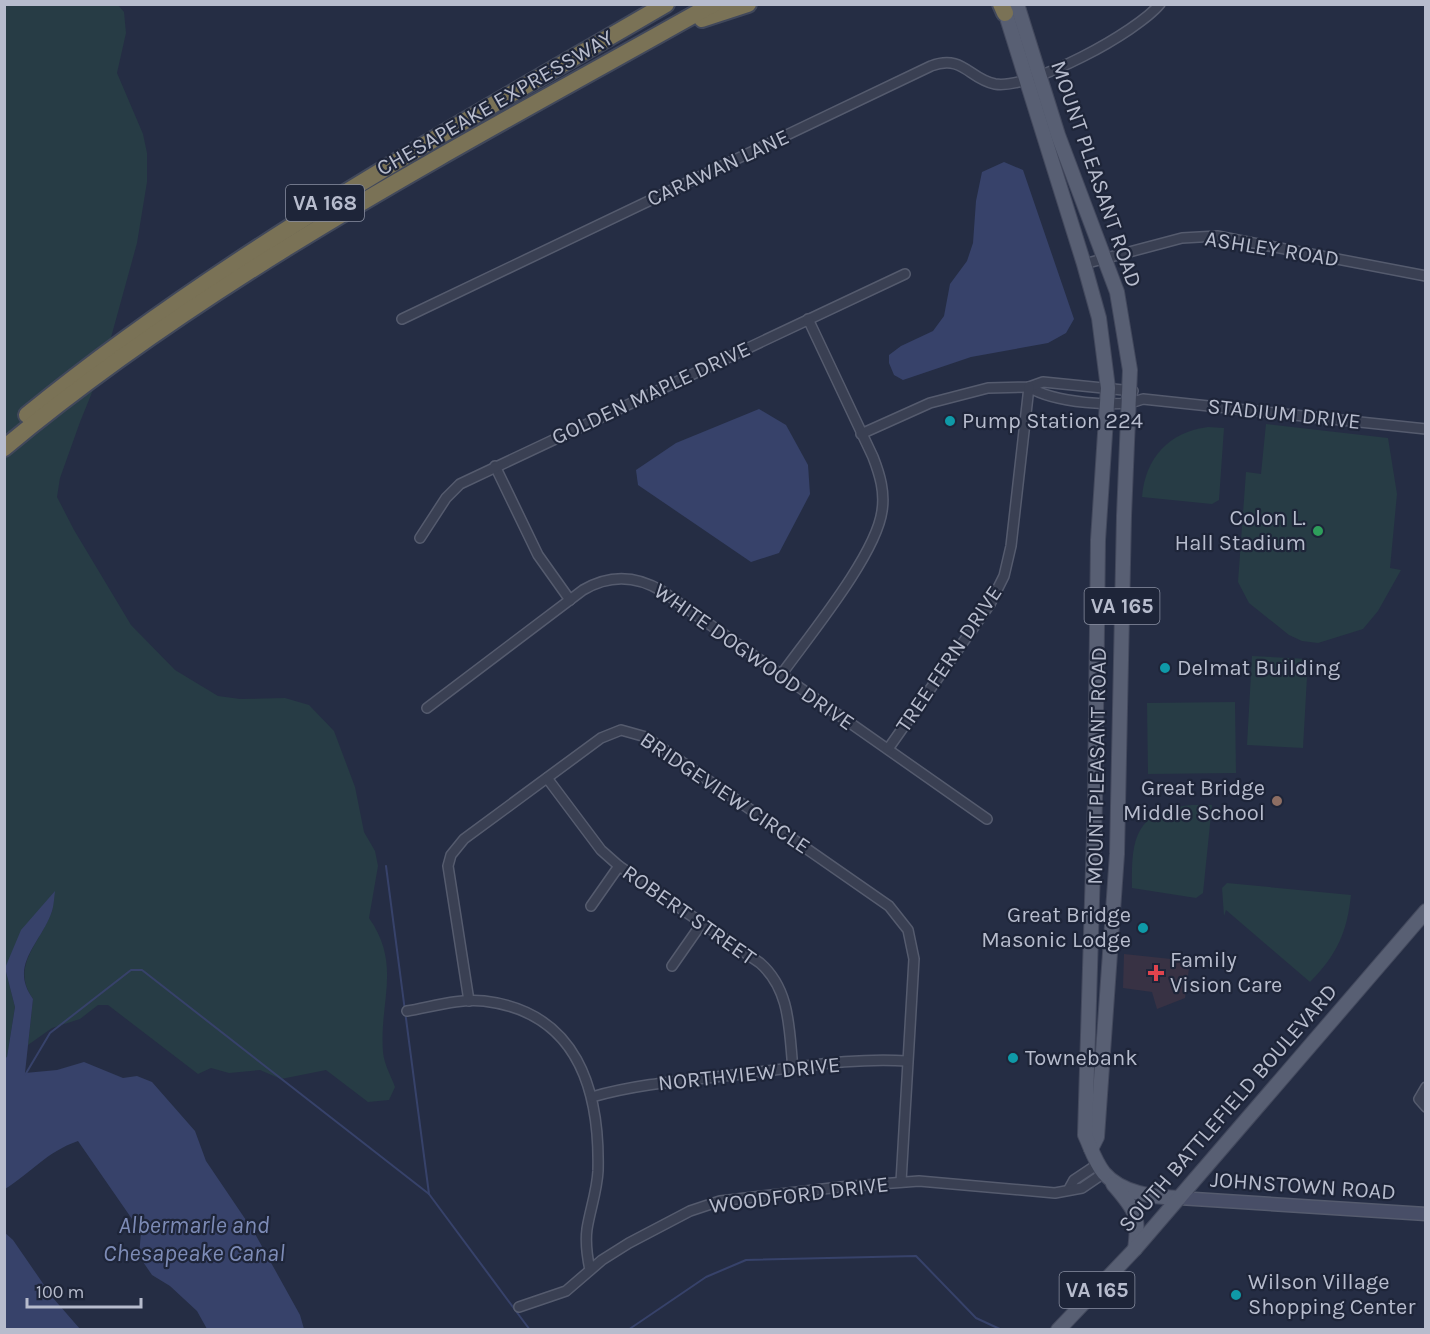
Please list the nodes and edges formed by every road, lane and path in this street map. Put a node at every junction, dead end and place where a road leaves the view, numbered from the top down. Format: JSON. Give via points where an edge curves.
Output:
{"nodes":[{"id":1,"x":656,"y":4,"type":"edge"},
{"id":2,"x":666,"y":4,"type":"edge"},
{"id":3,"x":713,"y":4,"type":"edge"},
{"id":4,"x":748,"y":4,"type":"edge"},
{"id":5,"x":1160,"y":4,"type":"edge"},
{"id":6,"x":1006,"y":7,"type":"edge"},
{"id":7,"x":639,"y":20,"type":"junction"},
{"id":8,"x":588,"y":75,"type":"junction"},
{"id":9,"x":1032,"y":77,"type":"junction"},
{"id":10,"x":1107,"y":260,"type":"junction"},
{"id":11,"x":1084,"y":264,"type":"junction"},
{"id":12,"x":904,"y":274,"type":"dead end"},
{"id":13,"x":1425,"y":276,"type":"edge"},
{"id":14,"x":402,"y":319,"type":"dead end"},
{"id":15,"x":808,"y":319,"type":"junction"},
{"id":16,"x":1029,"y":387,"type":"junction"},
{"id":17,"x":1130,"y":389,"type":"junction"},
{"id":18,"x":1108,"y":395,"type":"junction"},
{"id":19,"x":1137,"y":401,"type":"junction"},
{"id":20,"x":1425,"y":429,"type":"edge"},
{"id":21,"x":4,"y":434,"type":"edge"},
{"id":22,"x":861,"y":434,"type":"junction"},
{"id":23,"x":4,"y":448,"type":"edge"},
{"id":24,"x":495,"y":466,"type":"junction"},
{"id":25,"x":420,"y":538,"type":"dead end"},
{"id":26,"x":570,"y":600,"type":"junction"},
{"id":27,"x":781,"y":675,"type":"junction"},
{"id":28,"x":427,"y":708,"type":"dead end"},
{"id":29,"x":888,"y":749,"type":"junction"},
{"id":30,"x":547,"y":778,"type":"junction"},
{"id":31,"x":987,"y":819,"type":"dead end"},
{"id":32,"x":619,"y":866,"type":"junction"},
{"id":33,"x":591,"y":906,"type":"dead end"},
{"id":34,"x":1425,"y":911,"type":"edge"},
{"id":35,"x":702,"y":923,"type":"junction"},
{"id":36,"x":672,"y":966,"type":"dead end"},
{"id":37,"x":469,"y":1001,"type":"junction"},
{"id":38,"x":407,"y":1011,"type":"dead end"},
{"id":39,"x":1088,"y":1012,"type":"junction"},
{"id":40,"x":907,"y":1061,"type":"junction"},
{"id":41,"x":793,"y":1069,"type":"junction"},
{"id":42,"x":1425,"y":1087,"type":"edge"},
{"id":43,"x":592,"y":1097,"type":"junction"},
{"id":44,"x":1425,"y":1107,"type":"edge"},
{"id":45,"x":1099,"y":1117,"type":"junction"},
{"id":46,"x":1091,"y":1149,"type":"junction"},
{"id":47,"x":1103,"y":1171,"type":"junction"},
{"id":48,"x":901,"y":1182,"type":"junction"},
{"id":49,"x":1179,"y":1198,"type":"junction"},
{"id":50,"x":1425,"y":1214,"type":"edge"},
{"id":51,"x":1135,"y":1249,"type":"junction"},
{"id":52,"x":590,"y":1270,"type":"junction"},
{"id":53,"x":519,"y":1307,"type":"dead end"},
{"id":54,"x":1058,"y":1329,"type":"edge"}],
"edges":[{"from":1,"to":7,"type":"highway"},
{"from":2,"to":7,"type":"highway","name":"CHESAPEAKE EXPRESSWAY","number":"VA 168"},
{"from":3,"to":8,"type":"highway","name":"CHESAPEAKE EXPRESSWAY","number":"VA 168"},
{"from":4,"to":8,"type":"highway","via":[[696,21],[637,54]]},
{"from":5,"to":9,"type":"street","name":"CARAWAN LANE","via":[[1119,38]]},
{"from":6,"to":9,"type":"main road","name":"MOUNT PLEASANT ROAD","number":"VA 165"},
{"from":7,"to":21,"type":"highway","name":"CHESAPEAKE EXPRESSWAY","number":"VA 168","via":[[334,198],[147,323]]},
{"from":8,"to":23,"type":"highway","name":"CHESAPEAKE EXPRESSWAY","number":"VA 168","via":[[249,272],[134,348]]},
{"from":9,"to":10,"type":"main road","name":"MOUNT PLEASANT ROAD","number":"VA 165"},
{"from":9,"to":11,"type":"main road","name":"MOUNT PLEASANT ROAD","number":"VA 165"},
{"from":9,"to":14,"type":"street","name":"CARAWAN LANE","via":[[999,84],[984,80],[962,65],[936,64]]},
{"from":10,"to":11,"type":"street","name":"ASHLEY ROAD"},
{"from":10,"to":13,"type":"street","name":"ASHLEY ROAD","via":[[1182,238],[1217,236]]},
{"from":10,"to":17,"type":"main road","name":"MOUNT PLEASANT ROAD","number":"VA 165","via":[[1126,341]]},
{"from":11,"to":18,"type":"main road","name":"MOUNT PLEASANT ROAD","number":"VA 165","via":[[1099,318]]},
{"from":12,"to":15,"type":"street","name":"GOLDEN MAPLE DRIVE"},
{"from":15,"to":22,"type":"street"},
{"from":15,"to":24,"type":"street","name":"GOLDEN MAPLE DRIVE"},
{"from":16,"to":18,"type":"street","name":"STADIUM DRIVE","via":[[1043,382]]},
{"from":16,"to":18,"type":"street","name":"STADIUM DRIVE","via":[[1040,395]]},
{"from":16,"to":22,"type":"street","name":"STADIUM DRIVE","via":[[988,388],[950,396]]},
{"from":16,"to":29,"type":"street","name":"TREE FERN DRIVE","via":[[1011,546],[1004,576],[990,604]]},
{"from":17,"to":18,"type":"street","name":"STADIUM DRIVE"},
{"from":17,"to":19,"type":"main road","name":"MOUNT PLEASANT ROAD","number":"VA 165"},
{"from":18,"to":19,"type":"street","name":"STADIUM DRIVE"},
{"from":18,"to":39,"type":"main road","name":"MOUNT PLEASANT ROAD","number":"VA 165","via":[[1098,540]]},
{"from":19,"to":20,"type":"street","name":"STADIUM DRIVE"},
{"from":19,"to":45,"type":"main road","name":"MOUNT PLEASANT ROAD","number":"VA 165","via":[[1124,516],[1117,854]]},
{"from":22,"to":27,"type":"street","via":[[880,476],[883,494],[877,532]]},
{"from":24,"to":25,"type":"street","name":"GOLDEN MAPLE DRIVE","via":[[453,490]]},
{"from":24,"to":26,"type":"street","via":[[538,555]]},
{"from":26,"to":27,"type":"street","name":"WHITE DOGWOOD DRIVE","via":[[609,579],[647,582]]},
{"from":26,"to":28,"type":"street","name":"WHITE DOGWOOD DRIVE"},
{"from":27,"to":29,"type":"street","name":"WHITE DOGWOOD DRIVE"},
{"from":29,"to":31,"type":"street","name":"WHITE DOGWOOD DRIVE"},
{"from":30,"to":32,"type":"street","name":"ROBERT STREET","via":[[601,850]]},
{"from":30,"to":37,"type":"street","name":"BRIDGEVIEW CIRCLE","via":[[464,839],[450,858],[449,879]]},
{"from":30,"to":40,"type":"street","name":"BRIDGEVIEW CIRCLE","via":[[612,732],[635,733],[664,748],[890,906],[907,926],[913,949]]},
{"from":32,"to":33,"type":"street"},
{"from":32,"to":35,"type":"street","name":"ROBERT STREET"},
{"from":34,"to":49,"type":"main road","name":"SOUTH BATTLEFIELD BOULEVARD"},
{"from":35,"to":36,"type":"street"},
{"from":35,"to":41,"type":"street","name":"ROBERT STREET","via":[[760,963],[778,983],[786,1009]]},
{"from":37,"to":38,"type":"street"},
{"from":37,"to":43,"type":"street","via":[[512,1008],[555,1030],[580,1064]]},
{"from":39,"to":45,"type":"main road","via":[[1093,1052],[1092,1106]]},
{"from":39,"to":46,"type":"main road","name":"MOUNT PLEASANT ROAD","number":"VA 165","via":[[1085,1136]]},
{"from":40,"to":41,"type":"street","name":"NORTHVIEW DRIVE","via":[[884,1059]]},
{"from":40,"to":48,"type":"street","name":"BRIDGEVIEW CIRCLE"},
{"from":41,"to":43,"type":"street","name":"NORTHVIEW DRIVE","via":[[624,1089]]},
{"from":42,"to":44,"type":"street","via":[[1419,1099]]},
{"from":43,"to":52,"type":"street","via":[[598,1173],[586,1242]]},
{"from":45,"to":46,"type":"main road","name":"MOUNT PLEASANT ROAD","number":"VA 165","via":[[1098,1137]]},
{"from":46,"to":47,"type":"main road","name":"MOUNT PLEASANT ROAD","number":"VA 165"},
{"from":47,"to":48,"type":"street","name":"WOODFORD DRIVE","via":[[1082,1188],[1055,1193]]},
{"from":47,"to":49,"type":"main road","via":[[1119,1185],[1144,1195]]},
{"from":47,"to":51,"type":"main road","number":"VA 165","via":[[1136,1213]]},
{"from":48,"to":52,"type":"street","name":"WOODFORD DRIVE","via":[[708,1204],[630,1243]]},
{"from":49,"to":50,"type":"main road","name":"JOHNSTOWN ROAD"},
{"from":49,"to":51,"type":"main road","name":"SOUTH BATTLEFIELD BOULEVARD","number":"VA 165"},
{"from":51,"to":54,"type":"main road","name":"SOUTH BATTLEFIELD BOULEVARD","number":"VA 165"},
{"from":52,"to":53,"type":"street","name":"WOODFORD DRIVE","via":[[558,1295]]}]}
